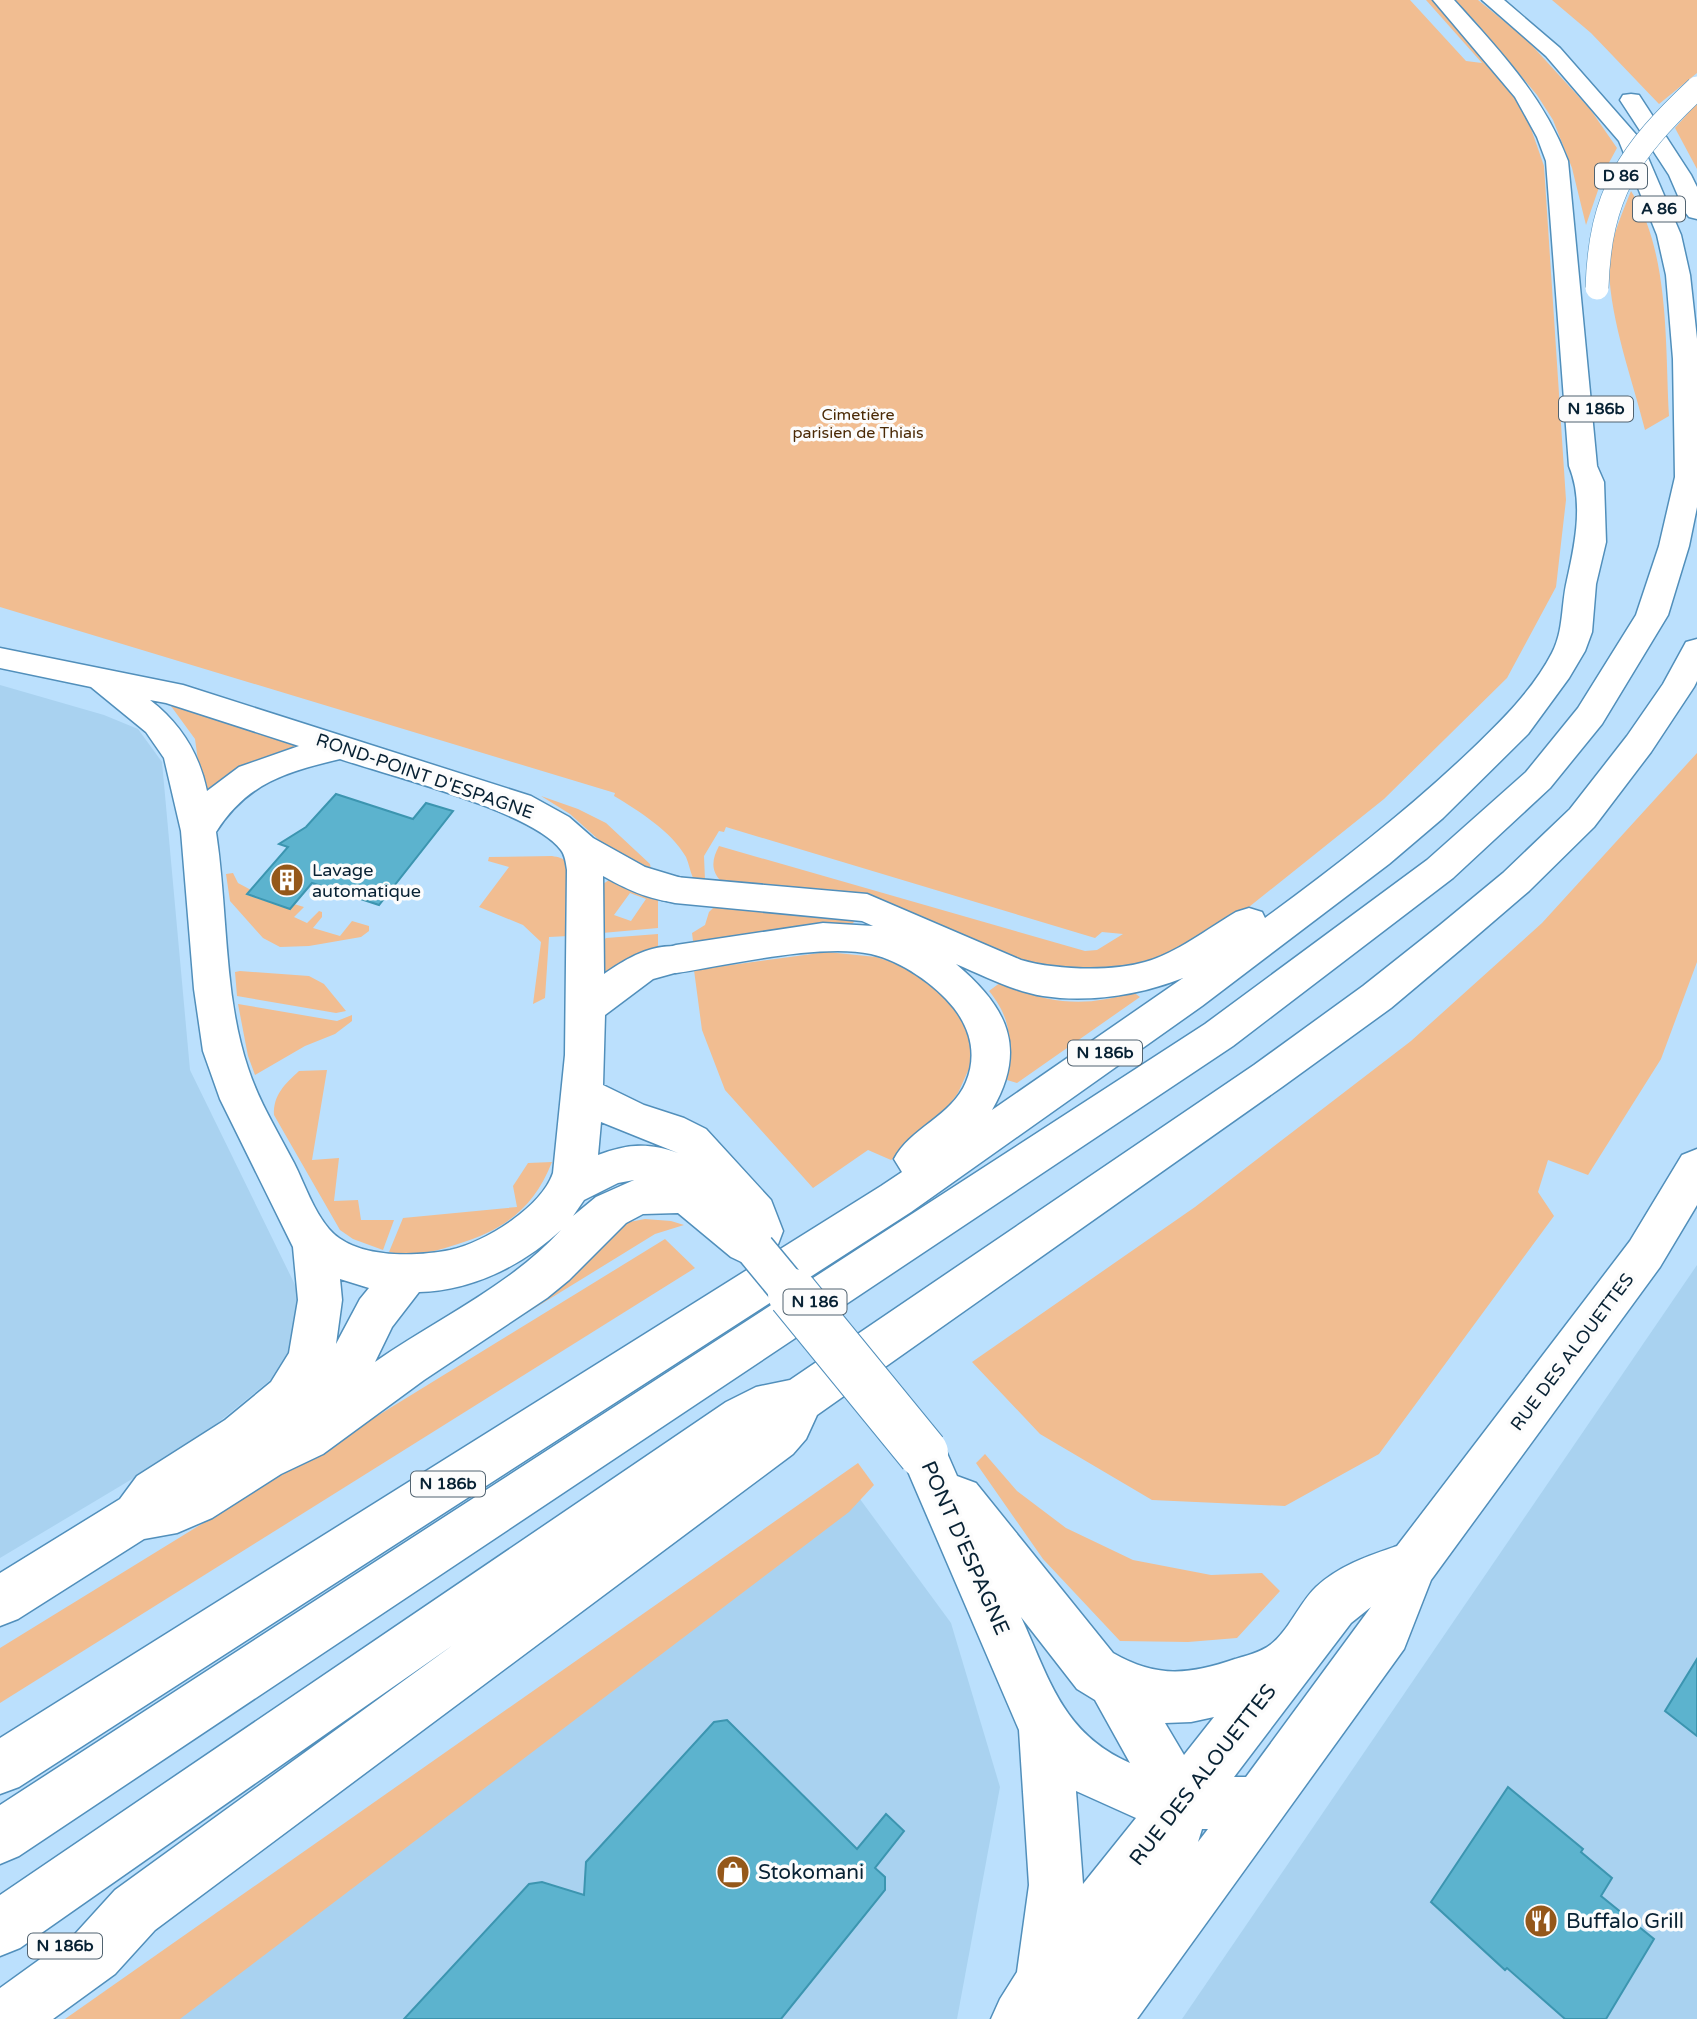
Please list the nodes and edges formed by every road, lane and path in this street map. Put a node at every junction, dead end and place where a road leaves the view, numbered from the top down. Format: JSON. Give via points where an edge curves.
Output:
{"nodes":[{"id":1,"x":1443,"y":0,"type":"edge"},
{"id":2,"x":1493,"y":0,"type":"edge"},
{"id":3,"x":1615,"y":83,"type":"dead end"},
{"id":4,"x":1697,"y":88,"type":"edge"},
{"id":5,"x":1697,"y":212,"type":"edge"},
{"id":6,"x":1596,"y":312,"type":"joint"},
{"id":7,"x":1590,"y":482,"type":"junction"},
{"id":8,"x":1697,"y":649,"type":"edge"},
{"id":9,"x":0,"y":658,"type":"edge"},
{"id":10,"x":103,"y":681,"type":"junction"},
{"id":11,"x":1590,"y":716,"type":"joint"},
{"id":12,"x":343,"y":747,"type":"junction"},
{"id":13,"x":199,"y":830,"type":"junction"},
{"id":14,"x":580,"y":848,"type":"junction"},
{"id":15,"x":1312,"y":905,"type":"junction"},
{"id":16,"x":587,"y":1007,"type":"junction"},
{"id":17,"x":583,"y":1094,"type":"junction"},
{"id":18,"x":1697,"y":1167,"type":"edge"},
{"id":19,"x":572,"y":1186,"type":"junction"},
{"id":20,"x":896,"y":1199,"type":"junction"},
{"id":21,"x":732,"y":1221,"type":"junction"},
{"id":22,"x":314,"y":1243,"type":"junction"},
{"id":23,"x":407,"y":1274,"type":"junction"},
{"id":24,"x":800,"y":1400,"type":"junction"},
{"id":25,"x":283,"y":1447,"type":"junction"},
{"id":26,"x":923,"y":1453,"type":"junction"},
{"id":27,"x":136,"y":1516,"type":"junction"},
{"id":28,"x":1413,"y":1564,"type":"junction"},
{"id":29,"x":0,"y":1601,"type":"edge"},
{"id":30,"x":1292,"y":1661,"type":"junction"},
{"id":31,"x":1115,"y":1686,"type":"junction"},
{"id":32,"x":1045,"y":1729,"type":"junction"},
{"id":33,"x":0,"y":1768,"type":"edge"},
{"id":34,"x":1182,"y":1803,"type":"junction"},
{"id":35,"x":1260,"y":1804,"type":"junction"},
{"id":36,"x":0,"y":1837,"type":"edge"},
{"id":37,"x":135,"y":1910,"type":"junction"},
{"id":38,"x":0,"y":1928,"type":"edge"},
{"id":39,"x":0,"y":1993,"type":"edge"},
{"id":40,"x":1042,"y":2007,"type":"edge"},
{"id":41,"x":5,"y":2019,"type":"edge"},
{"id":42,"x":1102,"y":2019,"type":"edge"}],
"edges":[{"from":1,"to":7,"type":"main road","via":[[1530,100],[1550,137],[1557,161],[1583,466]]},
{"from":2,"to":11,"type":"main road","number":"A 86","via":[[1553,52],[1629,139],[1662,217],[1678,275],[1689,477],[1674,546],[1651,615]]},
{"from":3,"to":5,"type":"main road","number":"A 86","via":[[1656,135]]},
{"from":4,"to":6,"type":"main road","number":"D 86","bridge":true,"via":[[1650,134],[1612,191],[1596,259]]},
{"from":6,"to":7,"type":"main road","number":"N 186b","via":[[1597,469]]},
{"from":7,"to":15,"type":"main road","number":"N 186b","via":[[1591,542],[1576,632],[1558,671],[1517,726],[1476,768]]},
{"from":8,"to":24,"type":"main road","via":[[1678,687],[1639,744],[1582,818],[1524,874],[1377,997]]},
{"from":9,"to":10,"type":"main road","name":"ROND-POINT D'ESPAGNE"},
{"from":10,"to":12,"type":"main road","name":"ROND-POINT D'ESPAGNE","via":[[170,693]]},
{"from":10,"to":13,"type":"main road","via":[[158,721],[181,757]]},
{"from":11,"to":36,"type":"main road","number":"N 186","via":[[1538,780],[1440,869],[1219,1035]]},
{"from":12,"to":13,"type":"main road","via":[[285,761],[249,777],[223,796]]},
{"from":12,"to":14,"type":"main road","name":"ROND-POINT D'ESPAGNE","via":[[519,805],[557,826]]},
{"from":13,"to":22,"type":"main road","via":[[223,1054],[241,1101]]},
{"from":14,"to":15,"type":"main road","name":"ROND-POINT D'ESPAGNE","via":[[632,876],[675,890],[867,908],[1011,972],[1076,984],[1147,977],[1210,947],[1275,907]]},
{"from":14,"to":16,"type":"main road","via":[[585,870]]},
{"from":15,"to":20,"type":"main road","number":"N 186b"},
{"from":16,"to":17,"type":"main road"},
{"from":16,"to":20,"type":"main road","via":[[642,967],[824,937],[871,940],[937,970],[973,1002],[987,1028],[990,1067],[975,1103],[914,1160],[903,1175]]},
{"from":17,"to":19,"type":"main road"},
{"from":17,"to":21,"type":"main road","via":[[692,1141]]},
{"from":18,"to":28,"type":"main road","name":"RUE DES ALOUETTES","via":[[1645,1254]]},
{"from":19,"to":21,"type":"main road","via":[[622,1165],[652,1162],[674,1171]]},
{"from":19,"to":23,"type":"main road","via":[[549,1216],[488,1258],[461,1268]]},
{"from":20,"to":33,"type":"main road","number":"N 186b"},
{"from":21,"to":25,"type":"main road","via":[[680,1195],[625,1201],[593,1224],[568,1254],[522,1291],[307,1438]]},
{"from":21,"to":26,"type":"main road","name":"PONT D'ESPAGNE","bridge":true},
{"from":22,"to":23,"type":"main road","via":[[344,1261]]},
{"from":22,"to":27,"type":"main road","via":[[320,1300],[314,1344],[300,1380],[257,1424],[154,1492]]},
{"from":23,"to":25,"type":"main road","via":[[376,1313],[332,1391]]},
{"from":24,"to":37,"type":"main road","number":"N 186b","via":[[777,1438]]},
{"from":24,"to":38,"type":"main road","via":[[756,1409],[742,1417]]},
{"from":25,"to":27,"type":"main road","via":[[198,1501],[165,1514]]},
{"from":26,"to":31,"type":"main road","via":[[1094,1671]]},
{"from":26,"to":32,"type":"main road","name":"PONT D'ESPAGNE"},
{"from":27,"to":29,"type":"main road"},
{"from":28,"to":30,"type":"main road","name":"RUE DES ALOUETTES","via":[[1362,1583],[1333,1605]]},
{"from":28,"to":35,"type":"main road","name":"RUE DES ALOUETTES","via":[[1386,1631]]},
{"from":30,"to":31,"type":"main road","via":[[1220,1692],[1191,1699],[1164,1699]]},
{"from":30,"to":34,"type":"main road","name":"RUE DES ALOUETTES"},
{"from":31,"to":34,"type":"main road"},
{"from":32,"to":34,"type":"main road","via":[[1079,1763],[1106,1779],[1144,1795]]},
{"from":32,"to":40,"type":"main road","via":[[1056,1885]]},
{"from":34,"to":35,"type":"main road"},
{"from":34,"to":40,"type":"main road","via":[[1157,1894]]},
{"from":35,"to":42,"type":"main road","name":"RUE DES ALOUETTES"},
{"from":37,"to":39,"type":"main road","number":"N 186b","via":[[95,1925]]},
{"from":37,"to":41,"type":"main road","via":[[94,1954]]}]}
